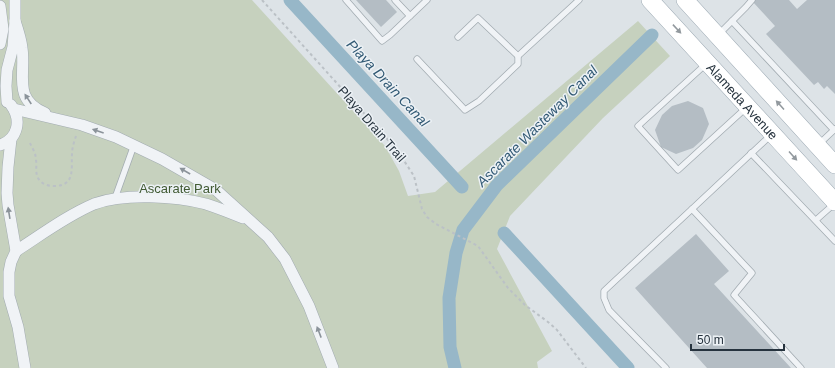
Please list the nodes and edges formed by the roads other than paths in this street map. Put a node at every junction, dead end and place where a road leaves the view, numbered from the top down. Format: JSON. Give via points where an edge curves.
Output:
{"nodes":[{"id":1,"x":15,"y":0,"type":"edge"},
{"id":2,"x":346,"y":0,"type":"edge"},
{"id":3,"x":395,"y":0,"type":"edge"},
{"id":4,"x":427,"y":0,"type":"edge"},
{"id":5,"x":579,"y":0,"type":"edge"},
{"id":6,"x":650,"y":0,"type":"edge"},
{"id":7,"x":684,"y":0,"type":"edge"},
{"id":8,"x":752,"y":0,"type":"edge"},
{"id":9,"x":0,"y":6,"type":"edge"},
{"id":10,"x":410,"y":16,"type":"junction"},
{"id":11,"x":15,"y":21,"type":"junction"},
{"id":12,"x":732,"y":21,"type":"junction"},
{"id":13,"x":717,"y":35,"type":"junction"},
{"id":14,"x":458,"y":37,"type":"dead end"},
{"id":15,"x":0,"y":44,"type":"edge"},
{"id":16,"x":518,"y":56,"type":"junction"},
{"id":17,"x":417,"y":59,"type":"dead end"},
{"id":18,"x":708,"y":62,"type":"junction"},
{"id":19,"x":7,"y":103,"type":"edge"},
{"id":20,"x":748,"y":106,"type":"junction"},
{"id":21,"x":60,"y":120,"type":"junction"},
{"id":22,"x":834,"y":130,"type":"edge"},
{"id":23,"x":773,"y":133,"type":"junction"},
{"id":24,"x":11,"y":139,"type":"junction"},
{"id":25,"x":0,"y":145,"type":"edge"},
{"id":26,"x":134,"y":145,"type":"junction"},
{"id":27,"x":817,"y":145,"type":"junction"},
{"id":28,"x":751,"y":153,"type":"junction"},
{"id":29,"x":835,"y":165,"type":"edge"},
{"id":30,"x":115,"y":198,"type":"junction"},
{"id":31,"x":835,"y":203,"type":"edge"},
{"id":32,"x":692,"y":209,"type":"junction"},
{"id":33,"x":249,"y":220,"type":"junction"},
{"id":34,"x":816,"y":220,"type":"junction"},
{"id":35,"x":835,"y":241,"type":"edge"},
{"id":36,"x":16,"y":251,"type":"junction"},
{"id":37,"x":0,"y":289,"type":"edge"},
{"id":38,"x":9,"y":296,"type":"junction"},
{"id":39,"x":25,"y":368,"type":"edge"},
{"id":40,"x":333,"y":368,"type":"edge"},
{"id":41,"x":666,"y":368,"type":"edge"},
{"id":42,"x":801,"y":368,"type":"edge"}],
"edges":[{"from":1,"to":11,"type":"street"},
{"from":2,"to":10,"type":"lane","via":[[382,41]]},
{"from":3,"to":10,"type":"lane"},
{"from":4,"to":10,"type":"lane"},
{"from":5,"to":16,"type":"lane"},
{"from":6,"to":18,"type":"main road","name":"Alameda Avenue","one_way":true},
{"from":7,"to":13,"type":"main road","name":"Alameda Avenue"},
{"from":8,"to":12,"type":"lane"},
{"from":9,"to":15,"type":"street","via":[[3,29]]},
{"from":11,"to":19,"type":"street","via":[[13,47],[7,70]]},
{"from":21,"to":11,"type":"street","one_way":true,"via":[[41,111],[25,97],[22,86],[22,49]]},
{"from":12,"to":13,"type":"lane"},
{"from":12,"to":22,"type":"lane"},
{"from":27,"to":13,"type":"main road","name":"Alameda Avenue","one_way":true},
{"from":14,"to":16,"type":"lane","via":[[478,18]]},
{"from":16,"to":17,"type":"lane","via":[[518,64],[479,101],[465,110]]},
{"from":18,"to":20,"type":"main road","name":"Alameda Avenue"},
{"from":18,"to":20,"type":"lane","via":[[638,126],[678,170]]},
{"from":19,"to":21,"type":"street"},
{"from":19,"to":24,"type":"street","via":[[17,117],[17,125]]},
{"from":20,"to":23,"type":"main road","name":"Alameda Avenue"},
{"from":26,"to":21,"type":"street","one_way":true},
{"from":22,"to":27,"type":"lane"},
{"from":23,"to":28,"type":"lane"},
{"from":23,"to":31,"type":"main road","name":"Alameda Avenue","one_way":true},
{"from":24,"to":25,"type":"street"},
{"from":36,"to":24,"type":"street","one_way":true,"via":[[7,193]]},
{"from":26,"to":30,"type":"lane"},
{"from":33,"to":26,"type":"street","one_way":true,"via":[[216,190],[162,158]]},
{"from":27,"to":29,"type":"main road","name":"Alameda Avenue"},
{"from":28,"to":32,"type":"lane"},
{"from":28,"to":34,"type":"lane"},
{"from":30,"to":33,"type":"street","via":[[179,199],[205,204]]},
{"from":30,"to":36,"type":"street","via":[[74,214]]},
{"from":31,"to":34,"type":"lane"},
{"from":32,"to":41,"type":"lane","via":[[604,291],[609,310]]},
{"from":32,"to":42,"type":"lane","via":[[752,273],[734,295]]},
{"from":40,"to":33,"type":"street","one_way":true,"via":[[309,306],[285,259],[268,237]]},
{"from":34,"to":35,"type":"lane"},
{"from":36,"to":38,"type":"street","via":[[9,272]]},
{"from":37,"to":38,"type":"street"},
{"from":38,"to":39,"type":"street","via":[[18,327]]}]}
